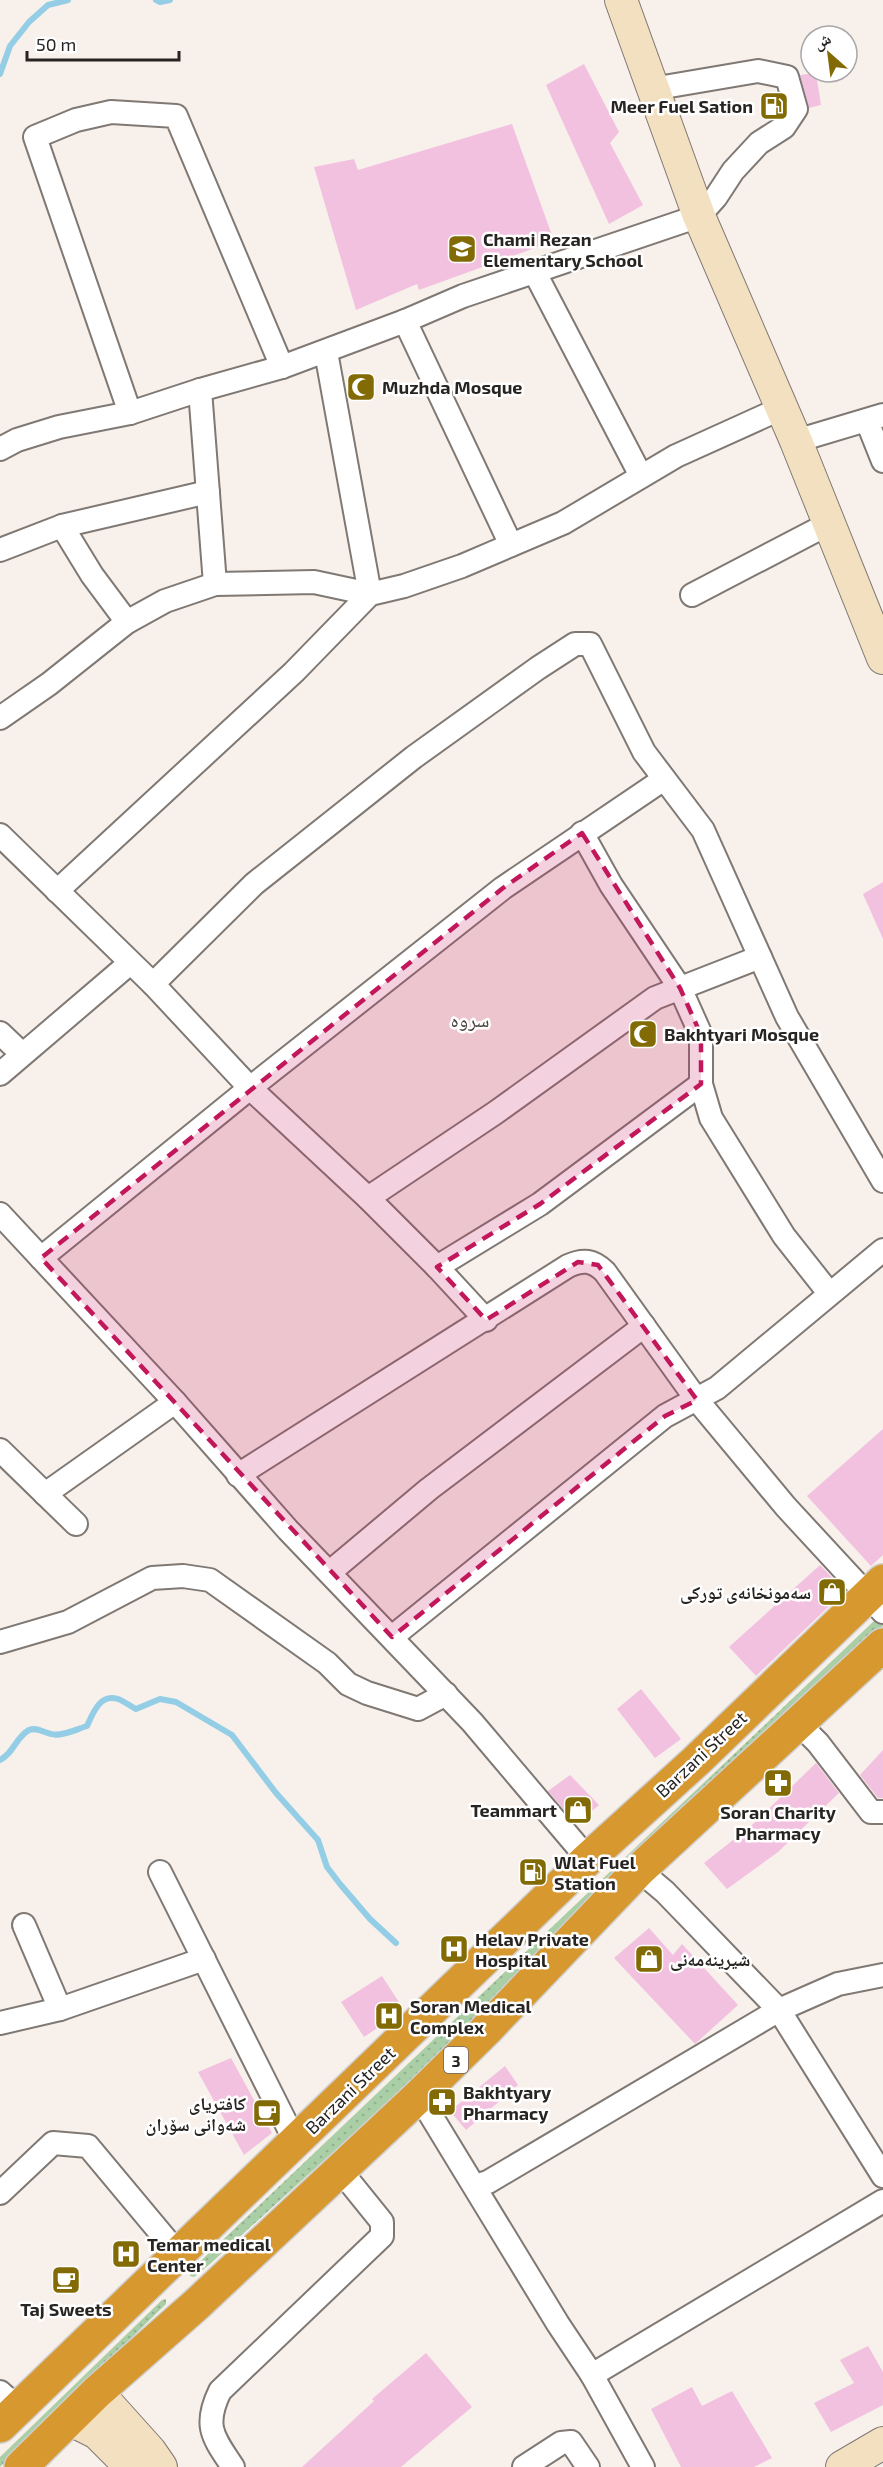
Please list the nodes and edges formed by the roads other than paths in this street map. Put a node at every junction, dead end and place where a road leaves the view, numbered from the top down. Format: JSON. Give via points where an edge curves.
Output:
{"nodes":[{"id":1,"x":621,"y":0,"type":"edge"},
{"id":2,"x":652,"y":90,"type":"junction"},
{"id":3,"x":699,"y":216,"type":"junction"},
{"id":4,"x":534,"y":272,"type":"junction"},
{"id":5,"x":405,"y":321,"type":"junction"},
{"id":6,"x":326,"y":352,"type":"junction"},
{"id":7,"x":282,"y":367,"type":"junction"},
{"id":8,"x":200,"y":390,"type":"junction"},
{"id":9,"x":782,"y":408,"type":"junction"},
{"id":10,"x":130,"y":413,"type":"junction"},
{"id":11,"x":875,"y":418,"type":"edge"},
{"id":12,"x":796,"y":441,"type":"junction"},
{"id":13,"x":0,"y":449,"type":"edge"},
{"id":14,"x":883,"y":460,"type":"edge"},
{"id":15,"x":641,"y":476,"type":"junction"},
{"id":16,"x":208,"y":492,"type":"junction"},
{"id":17,"x":830,"y":523,"type":"junction"},
{"id":18,"x":62,"y":526,"type":"junction"},
{"id":19,"x":511,"y":544,"type":"junction"},
{"id":20,"x":0,"y":550,"type":"edge"},
{"id":21,"x":215,"y":584,"type":"junction"},
{"id":22,"x":370,"y":594,"type":"junction"},
{"id":23,"x":692,"y":596,"type":"dead end"},
{"id":24,"x":127,"y":622,"type":"junction"},
{"id":25,"x":883,"y":658,"type":"edge"},
{"id":26,"x":0,"y":717,"type":"edge"},
{"id":27,"x":664,"y":779,"type":"junction"},
{"id":28,"x":582,"y":833,"type":"junction"},
{"id":29,"x":0,"y":835,"type":"edge"},
{"id":30,"x":57,"y":891,"type":"junction"},
{"id":31,"x":760,"y":957,"type":"junction"},
{"id":32,"x":130,"y":963,"type":"junction"},
{"id":33,"x":153,"y":984,"type":"junction"},
{"id":34,"x":680,"y":988,"type":"junction"},
{"id":35,"x":0,"y":1033,"type":"edge"},
{"id":36,"x":22,"y":1054,"type":"junction"},
{"id":37,"x":0,"y":1074,"type":"edge"},
{"id":38,"x":701,"y":1084,"type":"junction"},
{"id":39,"x":250,"y":1088,"type":"junction"},
{"id":40,"x":883,"y":1181,"type":"edge"},
{"id":41,"x":368,"y":1198,"type":"junction"},
{"id":42,"x":0,"y":1214,"type":"edge"},
{"id":43,"x":883,"y":1250,"type":"edge"},
{"id":44,"x":41,"y":1258,"type":"junction"},
{"id":45,"x":437,"y":1267,"type":"junction"},
{"id":46,"x":829,"y":1293,"type":"junction"},
{"id":47,"x":486,"y":1320,"type":"junction"},
{"id":48,"x":644,"y":1326,"type":"junction"},
{"id":49,"x":697,"y":1400,"type":"junction"},
{"id":50,"x":175,"y":1402,"type":"junction"},
{"id":51,"x":0,"y":1450,"type":"edge"},
{"id":52,"x":238,"y":1475,"type":"junction"},
{"id":53,"x":45,"y":1494,"type":"junction"},
{"id":54,"x":76,"y":1524,"type":"dead end"},
{"id":55,"x":330,"y":1572,"type":"junction"},
{"id":56,"x":878,"y":1596,"type":"edge"},
{"id":57,"x":392,"y":1636,"type":"junction"},
{"id":58,"x":0,"y":1642,"type":"edge"},
{"id":59,"x":883,"y":1645,"type":"edge"},
{"id":60,"x":446,"y":1695,"type":"junction"},
{"id":61,"x":798,"y":1723,"type":"junction"},
{"id":62,"x":883,"y":1812,"type":"edge"},
{"id":63,"x":588,"y":1859,"type":"junction"},
{"id":64,"x":639,"y":1870,"type":"junction"},
{"id":65,"x":160,"y":1872,"type":"dead end"},
{"id":66,"x":24,"y":1924,"type":"dead end"},
{"id":67,"x":204,"y":1959,"type":"junction"},
{"id":68,"x":883,"y":1976,"type":"edge"},
{"id":69,"x":60,"y":2009,"type":"junction"},
{"id":70,"x":779,"y":2010,"type":"junction"},
{"id":71,"x":0,"y":2023,"type":"edge"},
{"id":72,"x":419,"y":2096,"type":"junction"},
{"id":73,"x":296,"y":2143,"type":"junction"},
{"id":74,"x":340,"y":2170,"type":"junction"},
{"id":75,"x":883,"y":2176,"type":"edge"},
{"id":76,"x":475,"y":2186,"type":"junction"},
{"id":77,"x":0,"y":2193,"type":"edge"},
{"id":78,"x":883,"y":2201,"type":"edge"},
{"id":79,"x":170,"y":2263,"type":"junction"},
{"id":80,"x":197,"y":2304,"type":"junction"},
{"id":81,"x":592,"y":2375,"type":"junction"},
{"id":82,"x":97,"y":2392,"type":"junction"},
{"id":83,"x":6,"y":2408,"type":"edge"},
{"id":84,"x":69,"y":2419,"type":"junction"},
{"id":85,"x":883,"y":2443,"type":"edge"},
{"id":86,"x":21,"y":2467,"type":"edge"},
{"id":87,"x":131,"y":2467,"type":"edge"},
{"id":88,"x":161,"y":2467,"type":"edge"},
{"id":89,"x":233,"y":2467,"type":"edge"},
{"id":90,"x":524,"y":2467,"type":"edge"},
{"id":91,"x":588,"y":2467,"type":"edge"},
{"id":92,"x":643,"y":2467,"type":"edge"},
{"id":93,"x":842,"y":2467,"type":"edge"}],
"edges":[{"from":1,"to":2,"type":"street"},
{"from":2,"to":3,"type":"street"},
{"from":2,"to":3,"type":"street","via":[[758,71],[787,77],[796,109],[784,127],[759,143],[733,171]]},
{"from":3,"to":4,"type":"street"},
{"from":3,"to":9,"type":"street"},
{"from":4,"to":5,"type":"street"},
{"from":4,"to":15,"type":"street"},
{"from":5,"to":6,"type":"street"},
{"from":5,"to":19,"type":"street"},
{"from":6,"to":7,"type":"street"},
{"from":6,"to":22,"type":"street"},
{"from":7,"to":8,"type":"street"},
{"from":7,"to":10,"type":"street","via":[[176,116],[111,112],[76,120],[35,137]]},
{"from":8,"to":10,"type":"street"},
{"from":8,"to":16,"type":"street"},
{"from":9,"to":12,"type":"street"},
{"from":9,"to":15,"type":"street"},
{"from":10,"to":13,"type":"street","via":[[59,427]]},
{"from":11,"to":12,"type":"street"},
{"from":11,"to":14,"type":"street"},
{"from":12,"to":17,"type":"street"},
{"from":15,"to":19,"type":"street","via":[[563,523]]},
{"from":16,"to":18,"type":"street"},
{"from":16,"to":21,"type":"street"},
{"from":17,"to":23,"type":"street"},
{"from":17,"to":25,"type":"street"},
{"from":18,"to":20,"type":"street"},
{"from":18,"to":24,"type":"street"},
{"from":19,"to":22,"type":"street","via":[[462,566]]},
{"from":21,"to":22,"type":"street","via":[[314,582]]},
{"from":21,"to":24,"type":"street","via":[[165,601]]},
{"from":22,"to":30,"type":"street","via":[[294,672]]},
{"from":24,"to":26,"type":"street"},
{"from":27,"to":28,"type":"street"},
{"from":27,"to":31,"type":"street","via":[[703,830]]},
{"from":27,"to":33,"type":"street","via":[[644,752],[591,644],[575,644],[414,757],[254,884]]},
{"from":28,"to":34,"type":"street","via":[[611,885]]},
{"from":28,"to":39,"type":"street","via":[[503,888]]},
{"from":29,"to":30,"type":"street"},
{"from":30,"to":32,"type":"street"},
{"from":31,"to":34,"type":"street"},
{"from":31,"to":40,"type":"street","via":[[787,1017]]},
{"from":32,"to":33,"type":"street"},
{"from":32,"to":36,"type":"street"},
{"from":33,"to":39,"type":"street"},
{"from":34,"to":38,"type":"street","via":[[701,1035]]},
{"from":34,"to":41,"type":"street","via":[[655,998]]},
{"from":35,"to":36,"type":"street"},
{"from":36,"to":37,"type":"street"},
{"from":38,"to":45,"type":"street","via":[[540,1204]]},
{"from":38,"to":46,"type":"street","via":[[711,1118],[784,1236]]},
{"from":39,"to":41,"type":"street"},
{"from":39,"to":44,"type":"street"},
{"from":41,"to":45,"type":"street"},
{"from":42,"to":44,"type":"street"},
{"from":43,"to":46,"type":"street"},
{"from":44,"to":50,"type":"street"},
{"from":45,"to":47,"type":"street"},
{"from":46,"to":49,"type":"street","via":[[717,1388]]},
{"from":47,"to":48,"type":"street","via":[[568,1266],[588,1261],[605,1272]]},
{"from":47,"to":52,"type":"street"},
{"from":48,"to":49,"type":"street"},
{"from":48,"to":55,"type":"street","via":[[429,1489]]},
{"from":49,"to":56,"type":"street","via":[[786,1507]]},
{"from":49,"to":57,"type":"street","via":[[665,1416]]},
{"from":50,"to":52,"type":"street"},
{"from":50,"to":53,"type":"street"},
{"from":51,"to":53,"type":"street"},
{"from":52,"to":55,"type":"street"},
{"from":53,"to":54,"type":"street"},
{"from":55,"to":57,"type":"street"},
{"from":56,"to":63,"type":"highway","name":"Barzani Street"},
{"from":57,"to":60,"type":"street"},
{"from":58,"to":60,"type":"street","via":[[68,1622],[152,1578],[183,1576],[210,1581],[327,1663],[348,1684],[367,1693],[418,1709]]},
{"from":59,"to":61,"type":"highway","number":"3"},
{"from":60,"to":63,"type":"street"},
{"from":61,"to":62,"type":"street","via":[[871,1812]]},
{"from":61,"to":64,"type":"highway","number":"3"},
{"from":63,"to":73,"type":"highway","name":"Barzani Street"},
{"from":64,"to":70,"type":"street"},
{"from":64,"to":72,"type":"highway","number":"3"},
{"from":65,"to":67,"type":"street"},
{"from":66,"to":69,"type":"street"},
{"from":67,"to":69,"type":"street"},
{"from":67,"to":73,"type":"street"},
{"from":68,"to":70,"type":"street","via":[[838,1984]]},
{"from":69,"to":71,"type":"street"},
{"from":70,"to":75,"type":"street"},
{"from":70,"to":76,"type":"street"},
{"from":72,"to":74,"type":"highway","number":"3"},
{"from":72,"to":76,"type":"street"},
{"from":73,"to":79,"type":"highway","name":"Barzani Street"},
{"from":74,"to":80,"type":"highway","number":"3"},
{"from":74,"to":89,"type":"street","via":[[382,2222],[382,2236],[220,2391],[211,2410],[212,2429]]},
{"from":76,"to":81,"type":"street"},
{"from":77,"to":79,"type":"street","via":[[53,2143],[88,2146]]},
{"from":78,"to":81,"type":"street"},
{"from":79,"to":80,"type":"highway"},
{"from":79,"to":83,"type":"highway","name":"Barzani Street"},
{"from":80,"to":82,"type":"highway","number":"3"},
{"from":81,"to":92,"type":"street"},
{"from":82,"to":84,"type":"highway","number":"3"},
{"from":82,"to":88,"type":"street"},
{"from":84,"to":86,"type":"highway","number":"3"},
{"from":84,"to":87,"type":"street","via":[[97,2433]]},
{"from":85,"to":93,"type":"street"},
{"from":90,"to":91,"type":"street","via":[[561,2443],[571,2442]]}]}
